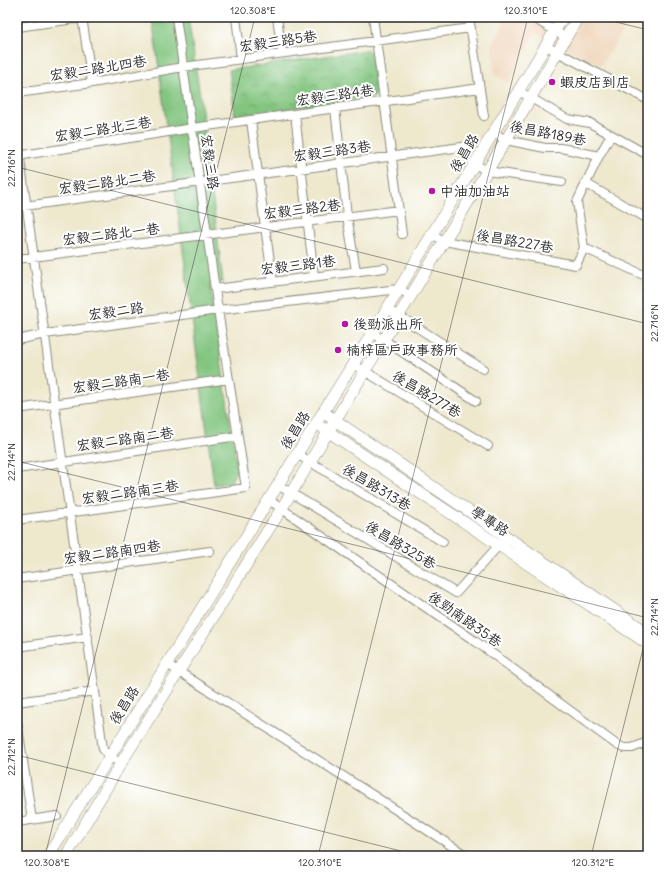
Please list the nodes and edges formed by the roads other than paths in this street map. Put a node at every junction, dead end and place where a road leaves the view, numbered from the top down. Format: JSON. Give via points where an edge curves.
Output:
{"nodes":[{"id":1,"x":84,"y":17,"type":"edge"},
{"id":2,"x":176,"y":17,"type":"edge"},
{"id":3,"x":236,"y":17,"type":"edge"},
{"id":4,"x":277,"y":17,"type":"edge"},
{"id":5,"x":373,"y":17,"type":"edge"},
{"id":6,"x":469,"y":17,"type":"edge"},
{"id":7,"x":532,"y":17,"type":"edge"},
{"id":8,"x":563,"y":17,"type":"edge"},
{"id":9,"x":578,"y":17,"type":"edge"},
{"id":10,"x":17,"y":27,"type":"edge"},
{"id":11,"x":471,"y":28,"type":"junction"},
{"id":12,"x":555,"y":31,"type":"junction"},
{"id":13,"x":565,"y":37,"type":"junction"},
{"id":14,"x":376,"y":41,"type":"junction"},
{"id":15,"x":546,"y":46,"type":"junction"},
{"id":16,"x":557,"y":52,"type":"junction"},
{"id":17,"x":282,"y":53,"type":"junction"},
{"id":18,"x":241,"y":59,"type":"junction"},
{"id":19,"x":183,"y":67,"type":"junction"},
{"id":20,"x":92,"y":83,"type":"junction"},
{"id":21,"x":480,"y":88,"type":"junction"},
{"id":22,"x":519,"y":91,"type":"junction"},
{"id":23,"x":17,"y":94,"type":"edge"},
{"id":24,"x":531,"y":98,"type":"junction"},
{"id":25,"x":648,"y":100,"type":"edge"},
{"id":26,"x":385,"y":101,"type":"junction"},
{"id":27,"x":335,"y":108,"type":"junction"},
{"id":28,"x":295,"y":114,"type":"junction"},
{"id":29,"x":484,"y":116,"type":"dead end"},
{"id":30,"x":251,"y":120,"type":"junction"},
{"id":31,"x":193,"y":128,"type":"junction"},
{"id":32,"x":494,"y":133,"type":"junction"},
{"id":33,"x":611,"y":135,"type":"junction"},
{"id":34,"x":17,"y":138,"type":"edge"},
{"id":35,"x":506,"y":140,"type":"junction"},
{"id":36,"x":469,"y":146,"type":"dead end"},
{"id":37,"x":648,"y":155,"type":"edge"},
{"id":38,"x":18,"y":156,"type":"edge"},
{"id":39,"x":392,"y":156,"type":"junction"},
{"id":40,"x":599,"y":156,"type":"junction"},
{"id":41,"x":341,"y":163,"type":"junction"},
{"id":42,"x":475,"y":164,"type":"junction"},
{"id":43,"x":301,"y":168,"type":"junction"},
{"id":44,"x":487,"y":171,"type":"junction"},
{"id":45,"x":258,"y":174,"type":"junction"},
{"id":46,"x":200,"y":182,"type":"junction"},
{"id":47,"x":562,"y":182,"type":"dead end"},
{"id":48,"x":585,"y":183,"type":"junction"},
{"id":49,"x":27,"y":206,"type":"junction"},
{"id":50,"x":17,"y":207,"type":"edge"},
{"id":51,"x":399,"y":210,"type":"junction"},
{"id":52,"x":347,"y":216,"type":"junction"},
{"id":53,"x":648,"y":218,"type":"edge"},
{"id":54,"x":308,"y":222,"type":"junction"},
{"id":55,"x":265,"y":227,"type":"junction"},
{"id":56,"x":402,"y":234,"type":"dead end"},
{"id":57,"x":432,"y":234,"type":"junction"},
{"id":58,"x":208,"y":235,"type":"junction"},
{"id":59,"x":444,"y":241,"type":"junction"},
{"id":60,"x":584,"y":248,"type":"junction"},
{"id":61,"x":34,"y":257,"type":"junction"},
{"id":62,"x":17,"y":260,"type":"edge"},
{"id":63,"x":384,"y":268,"type":"dead end"},
{"id":64,"x":356,"y":271,"type":"junction"},
{"id":65,"x":314,"y":276,"type":"junction"},
{"id":66,"x":648,"y":278,"type":"edge"},
{"id":67,"x":273,"y":282,"type":"junction"},
{"id":68,"x":215,"y":289,"type":"junction"},
{"id":69,"x":399,"y":289,"type":"junction"},
{"id":70,"x":411,"y":296,"type":"junction"},
{"id":71,"x":387,"y":309,"type":"junction"},
{"id":72,"x":218,"y":310,"type":"junction"},
{"id":73,"x":399,"y":316,"type":"junction"},
{"id":74,"x":372,"y":333,"type":"junction"},
{"id":75,"x":45,"y":334,"type":"junction"},
{"id":76,"x":17,"y":340,"type":"edge"},
{"id":77,"x":384,"y":340,"type":"junction"},
{"id":78,"x":353,"y":364,"type":"junction"},
{"id":79,"x":483,"y":369,"type":"dead end"},
{"id":80,"x":365,"y":372,"type":"junction"},
{"id":81,"x":229,"y":379,"type":"junction"},
{"id":82,"x":476,"y":400,"type":"dead end"},
{"id":83,"x":55,"y":404,"type":"junction"},
{"id":84,"x":17,"y":409,"type":"edge"},
{"id":85,"x":323,"y":412,"type":"junction"},
{"id":86,"x":335,"y":420,"type":"junction"},
{"id":87,"x":316,"y":423,"type":"junction"},
{"id":88,"x":328,"y":431,"type":"junction"},
{"id":89,"x":238,"y":436,"type":"junction"},
{"id":90,"x":488,"y":446,"type":"dead end"},
{"id":91,"x":297,"y":454,"type":"junction"},
{"id":92,"x":63,"y":462,"type":"junction"},
{"id":93,"x":310,"y":462,"type":"junction"},
{"id":94,"x":17,"y":469,"type":"edge"},
{"id":95,"x":278,"y":485,"type":"junction"},
{"id":96,"x":246,"y":488,"type":"joint"},
{"id":97,"x":291,"y":493,"type":"junction"},
{"id":98,"x":269,"y":500,"type":"junction"},
{"id":99,"x":282,"y":508,"type":"junction"},
{"id":100,"x":70,"y":513,"type":"junction"},
{"id":101,"x":17,"y":520,"type":"edge"},
{"id":102,"x":444,"y":542,"type":"dead end"},
{"id":103,"x":499,"y":545,"type":"junction"},
{"id":104,"x":210,"y":551,"type":"dead end"},
{"id":105,"x":78,"y":570,"type":"junction"},
{"id":106,"x":17,"y":579,"type":"edge"},
{"id":107,"x":648,"y":633,"type":"edge"},
{"id":108,"x":88,"y":637,"type":"junction"},
{"id":109,"x":648,"y":644,"type":"edge"},
{"id":110,"x":17,"y":647,"type":"edge"},
{"id":111,"x":167,"y":664,"type":"junction"},
{"id":112,"x":179,"y":671,"type":"junction"},
{"id":113,"x":95,"y":691,"type":"junction"},
{"id":114,"x":17,"y":702,"type":"edge"},
{"id":115,"x":17,"y":721,"type":"edge"},
{"id":116,"x":648,"y":742,"type":"edge"},
{"id":117,"x":110,"y":756,"type":"junction"},
{"id":118,"x":121,"y":763,"type":"junction"},
{"id":119,"x":57,"y":816,"type":"dead end"},
{"id":120,"x":32,"y":820,"type":"junction"},
{"id":121,"x":17,"y":822,"type":"edge"},
{"id":122,"x":48,"y":856,"type":"edge"},
{"id":123,"x":66,"y":856,"type":"edge"},
{"id":124,"x":467,"y":856,"type":"edge"}],
"edges":[{"from":1,"to":10,"type":"street"},
{"from":1,"to":20,"type":"street"},
{"from":2,"to":19,"type":"street","name":"宏毅三路"},
{"from":3,"to":18,"type":"street"},
{"from":4,"to":17,"type":"street"},
{"from":5,"to":14,"type":"street"},
{"from":6,"to":11,"type":"street"},
{"from":7,"to":12,"type":"street"},
{"from":8,"to":12,"type":"street","name":"後昌路"},
{"from":9,"to":13,"type":"street","name":"後昌路"},
{"from":11,"to":14,"type":"street","name":"宏毅三路5巷"},
{"from":11,"to":21,"type":"street"},
{"from":12,"to":13,"type":"street"},
{"from":12,"to":15,"type":"street","name":"後昌路"},
{"from":13,"to":16,"type":"street","name":"後昌路"},
{"from":14,"to":17,"type":"street","name":"宏毅三路5巷"},
{"from":14,"to":26,"type":"street"},
{"from":15,"to":16,"type":"street"},
{"from":15,"to":22,"type":"street","name":"後昌路"},
{"from":16,"to":24,"type":"street","name":"後昌路"},
{"from":16,"to":25,"type":"street"},
{"from":17,"to":18,"type":"street","name":"宏毅三路5巷"},
{"from":18,"to":19,"type":"street","name":"宏毅三路5巷"},
{"from":19,"to":20,"type":"street","name":"宏毅二路北四巷"},
{"from":19,"to":31,"type":"street","name":"宏毅三路"},
{"from":20,"to":23,"type":"street","name":"宏毅二路北四巷"},
{"from":21,"to":26,"type":"street","name":"宏毅三路4巷"},
{"from":21,"to":29,"type":"street"},
{"from":22,"to":24,"type":"street"},
{"from":22,"to":32,"type":"street","name":"後昌路"},
{"from":24,"to":33,"type":"street","via":[[567,119],[590,124]]},
{"from":24,"to":35,"type":"street","name":"後昌路"},
{"from":26,"to":27,"type":"street","name":"宏毅三路4巷"},
{"from":26,"to":39,"type":"street"},
{"from":27,"to":28,"type":"street","name":"宏毅三路4巷"},
{"from":27,"to":41,"type":"street"},
{"from":28,"to":30,"type":"street","name":"宏毅三路4巷"},
{"from":28,"to":43,"type":"street"},
{"from":30,"to":31,"type":"street","name":"宏毅三路4巷"},
{"from":30,"to":45,"type":"street"},
{"from":31,"to":38,"type":"street","name":"宏毅二路北三巷"},
{"from":31,"to":46,"type":"street","name":"宏毅三路"},
{"from":32,"to":35,"type":"street","name":"後昌路189巷"},
{"from":32,"to":42,"type":"street","name":"後昌路"},
{"from":33,"to":37,"type":"street"},
{"from":33,"to":40,"type":"street"},
{"from":34,"to":38,"type":"street"},
{"from":35,"to":40,"type":"street","name":"後昌路189巷"},
{"from":35,"to":44,"type":"street","name":"後昌路"},
{"from":36,"to":39,"type":"street","name":"宏毅三路3巷"},
{"from":38,"to":49,"type":"street"},
{"from":39,"to":41,"type":"street","name":"宏毅三路3巷"},
{"from":39,"to":51,"type":"street"},
{"from":40,"to":48,"type":"street"},
{"from":41,"to":43,"type":"street","name":"宏毅三路3巷"},
{"from":41,"to":52,"type":"street"},
{"from":42,"to":44,"type":"street"},
{"from":42,"to":57,"type":"street","name":"後昌路"},
{"from":43,"to":45,"type":"street","name":"宏毅三路3巷"},
{"from":43,"to":54,"type":"street"},
{"from":44,"to":47,"type":"street"},
{"from":44,"to":59,"type":"street","name":"後昌路"},
{"from":45,"to":46,"type":"street","name":"宏毅三路3巷"},
{"from":45,"to":55,"type":"street"},
{"from":46,"to":49,"type":"street","name":"宏毅二路北二巷"},
{"from":46,"to":58,"type":"street","name":"宏毅三路"},
{"from":48,"to":53,"type":"street"},
{"from":48,"to":60,"type":"street","via":[[577,202]]},
{"from":49,"to":50,"type":"street","name":"宏毅二路北二巷"},
{"from":49,"to":61,"type":"street"},
{"from":51,"to":52,"type":"street","name":"宏毅三路2巷"},
{"from":51,"to":56,"type":"street"},
{"from":52,"to":54,"type":"street","name":"宏毅三路2巷"},
{"from":52,"to":64,"type":"street"},
{"from":54,"to":55,"type":"street","name":"宏毅三路2巷"},
{"from":54,"to":65,"type":"street"},
{"from":55,"to":58,"type":"street","name":"宏毅三路2巷"},
{"from":55,"to":67,"type":"street"},
{"from":57,"to":59,"type":"street","name":"後昌路227巷"},
{"from":57,"to":69,"type":"street","name":"後昌路"},
{"from":58,"to":61,"type":"street","name":"宏毅二路北一巷"},
{"from":58,"to":68,"type":"street","name":"宏毅三路"},
{"from":59,"to":60,"type":"street","name":"後昌路227巷","via":[[576,265]]},
{"from":59,"to":70,"type":"street","name":"後昌路"},
{"from":60,"to":66,"type":"street"},
{"from":61,"to":62,"type":"street","name":"宏毅二路北一巷"},
{"from":61,"to":75,"type":"street"},
{"from":63,"to":64,"type":"street","name":"宏毅三路1巷"},
{"from":64,"to":65,"type":"street","name":"宏毅三路1巷"},
{"from":65,"to":67,"type":"street","name":"宏毅三路1巷"},
{"from":67,"to":68,"type":"street","name":"宏毅三路1巷"},
{"from":68,"to":72,"type":"street","name":"宏毅三路"},
{"from":69,"to":70,"type":"street"},
{"from":69,"to":71,"type":"street","name":"後昌路"},
{"from":69,"to":72,"type":"street"},
{"from":70,"to":73,"type":"street","name":"後昌路"},
{"from":71,"to":73,"type":"street"},
{"from":71,"to":74,"type":"street","name":"後昌路"},
{"from":72,"to":75,"type":"street","name":"宏毅二路"},
{"from":72,"to":81,"type":"street","name":"宏毅三路"},
{"from":73,"to":77,"type":"street","name":"後昌路"},
{"from":73,"to":79,"type":"street"},
{"from":74,"to":77,"type":"street"},
{"from":74,"to":78,"type":"street","name":"後昌路"},
{"from":75,"to":76,"type":"street","name":"宏毅二路"},
{"from":75,"to":83,"type":"street"},
{"from":77,"to":80,"type":"street","name":"後昌路"},
{"from":77,"to":82,"type":"street"},
{"from":78,"to":80,"type":"street","name":"後昌路277巷"},
{"from":78,"to":85,"type":"street","name":"後昌路"},
{"from":80,"to":86,"type":"street","name":"後昌路"},
{"from":80,"to":90,"type":"street","name":"後昌路277巷"},
{"from":81,"to":83,"type":"street","name":"宏毅二路南一巷"},
{"from":81,"to":89,"type":"street","name":"宏毅三路"},
{"from":83,"to":84,"type":"street","name":"宏毅二路南一巷"},
{"from":83,"to":92,"type":"street"},
{"from":85,"to":86,"type":"street","name":"學專路"},
{"from":85,"to":87,"type":"street","name":"後昌路"},
{"from":86,"to":88,"type":"street","name":"後昌路"},
{"from":86,"to":107,"type":"street","name":"學專路"},
{"from":87,"to":88,"type":"street","name":"學專路"},
{"from":87,"to":91,"type":"street","name":"後昌路"},
{"from":88,"to":93,"type":"street","name":"後昌路"},
{"from":88,"to":103,"type":"street","name":"學專路"},
{"from":89,"to":92,"type":"street","name":"宏毅二路南二巷"},
{"from":89,"to":96,"type":"street","name":"宏毅三路"},
{"from":91,"to":93,"type":"street","name":"後昌路313巷"},
{"from":91,"to":95,"type":"street","name":"後昌路"},
{"from":92,"to":94,"type":"street","name":"宏毅二路南二巷"},
{"from":92,"to":100,"type":"street"},
{"from":93,"to":97,"type":"street","name":"後昌路"},
{"from":93,"to":102,"type":"street","name":"後昌路313巷"},
{"from":95,"to":97,"type":"street","name":"後昌路325巷"},
{"from":95,"to":98,"type":"street","name":"後昌路"},
{"from":96,"to":100,"type":"street","name":"宏毅二路南三巷"},
{"from":97,"to":99,"type":"street","name":"後昌路"},
{"from":97,"to":103,"type":"street","name":"後昌路325巷","via":[[456,593]]},
{"from":98,"to":99,"type":"street","name":"後勁南路35巷"},
{"from":98,"to":111,"type":"street","name":"後昌路"},
{"from":99,"to":112,"type":"street","name":"後昌路"},
{"from":99,"to":116,"type":"street","name":"後勁南路35巷","via":[[475,642],[617,745],[632,748]]},
{"from":100,"to":101,"type":"street","name":"宏毅二路南三巷"},
{"from":100,"to":105,"type":"street"},
{"from":103,"to":109,"type":"street","name":"學專路"},
{"from":104,"to":105,"type":"street","name":"宏毅二路南四巷"},
{"from":105,"to":106,"type":"street","name":"宏毅二路南四巷"},
{"from":105,"to":108,"type":"street"},
{"from":108,"to":110,"type":"street"},
{"from":108,"to":113,"type":"street"},
{"from":111,"to":112,"type":"street"},
{"from":111,"to":117,"type":"street","name":"後昌路"},
{"from":112,"to":118,"type":"street","name":"後昌路"},
{"from":112,"to":124,"type":"street"},
{"from":113,"to":114,"type":"street"},
{"from":113,"to":117,"type":"street","via":[[103,749]]},
{"from":115,"to":120,"type":"street"},
{"from":117,"to":118,"type":"street"},
{"from":117,"to":122,"type":"street","name":"後昌路"},
{"from":118,"to":123,"type":"street","name":"後昌路"},
{"from":119,"to":120,"type":"street"},
{"from":120,"to":121,"type":"street"}]}
